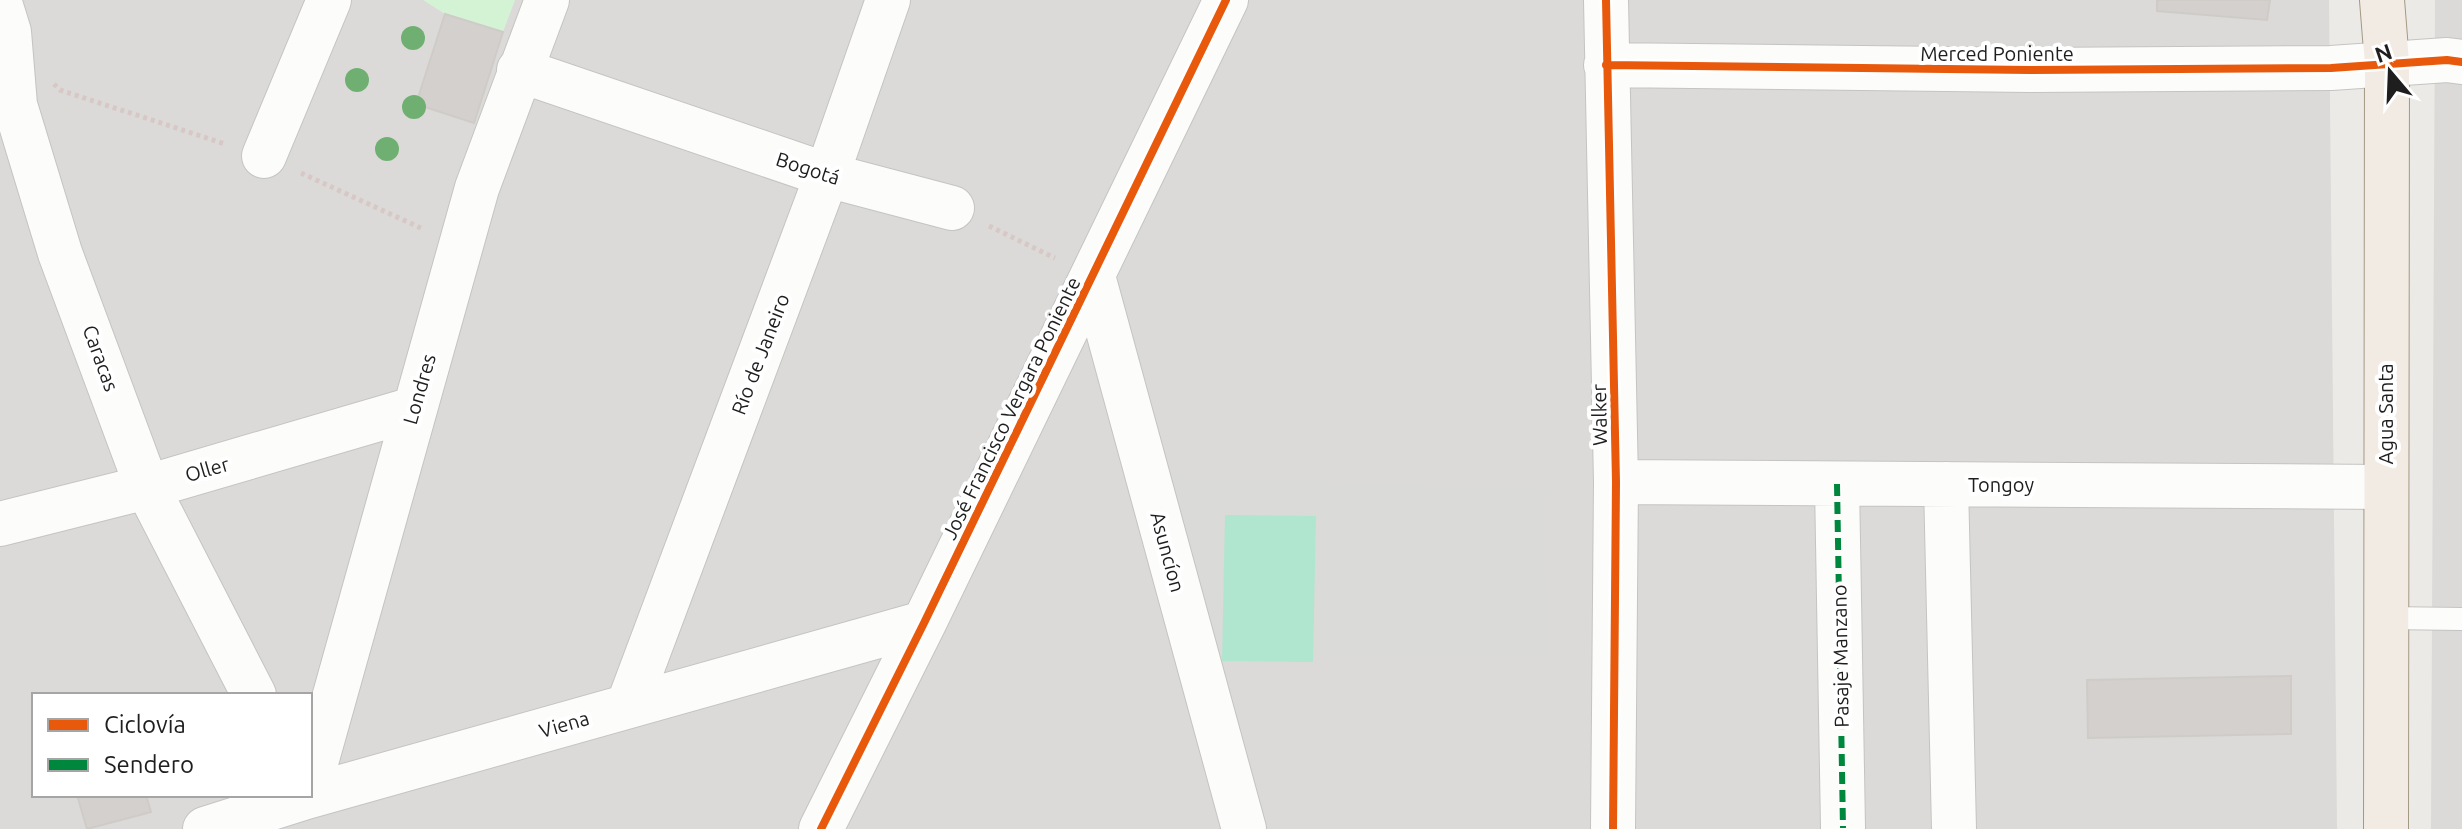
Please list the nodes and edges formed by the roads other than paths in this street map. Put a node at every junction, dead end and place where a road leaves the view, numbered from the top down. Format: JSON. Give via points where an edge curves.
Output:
{"nodes":[{"id":1,"x":329,"y":0,"type":"edge"},
{"id":2,"x":547,"y":0,"type":"edge"},
{"id":3,"x":888,"y":0,"type":"edge"},
{"id":4,"x":1226,"y":0,"type":"edge"},
{"id":5,"x":1606,"y":0,"type":"edge"},
{"id":6,"x":2382,"y":0,"type":"edge"},
{"id":7,"x":10,"y":17,"type":"edge"},
{"id":8,"x":2462,"y":62,"type":"edge"},
{"id":9,"x":2387,"y":63,"type":"junction"},
{"id":10,"x":1606,"y":65,"type":"junction"},
{"id":11,"x":519,"y":70,"type":"junction"},
{"id":12,"x":264,"y":156,"type":"road end"},
{"id":13,"x":827,"y":175,"type":"junction"},
{"id":14,"x":952,"y":208,"type":"road end"},
{"id":15,"x":1093,"y":276,"type":"junction"},
{"id":16,"x":413,"y":409,"type":"junction"},
{"id":17,"x":1616,"y":482,"type":"junction"},
{"id":18,"x":1837,"y":484,"type":"junction"},
{"id":19,"x":1946,"y":484,"type":"junction"},
{"id":20,"x":147,"y":487,"type":"junction"},
{"id":21,"x":2385,"y":487,"type":"junction"},
{"id":22,"x":0,"y":524,"type":"edge"},
{"id":23,"x":2386,"y":618,"type":"junction"},
{"id":24,"x":2462,"y":619,"type":"edge"},
{"id":25,"x":924,"y":623,"type":"junction"},
{"id":26,"x":253,"y":693,"type":"edge"},
{"id":27,"x":628,"y":706,"type":"junction"},
{"id":28,"x":312,"y":789,"type":"edge"},
{"id":29,"x":309,"y":800,"type":"edge"},
{"id":30,"x":1843,"y":828,"type":"edge"},
{"id":31,"x":205,"y":829,"type":"edge"},
{"id":32,"x":821,"y":829,"type":"edge"},
{"id":33,"x":1244,"y":829,"type":"edge"},
{"id":34,"x":1613,"y":829,"type":"edge"},
{"id":35,"x":1954,"y":829,"type":"edge"},
{"id":36,"x":2386,"y":829,"type":"edge"}],
"edges":[{"from":1,"to":12,"type":"street"},
{"from":2,"to":11,"type":"street","name":"Londres"},
{"from":3,"to":13,"type":"street","name":"Río de Janeiro"},
{"from":4,"to":15,"type":"street","name":"José Francisco Vergara Poniente"},
{"from":5,"to":10,"type":"street","name":"Walker"},
{"from":6,"to":9,"type":"main road","name":"Agua Santa"},
{"from":7,"to":20,"type":"street","name":"Caracas","via":[[15,105],[60,253]]},
{"from":8,"to":9,"type":"street","name":"Merced Poniente"},
{"from":9,"to":10,"type":"street","name":"Merced Poniente","via":[[2030,70]]},
{"from":9,"to":21,"type":"main road","name":"Agua Santa"},
{"from":10,"to":17,"type":"street","name":"Walker"},
{"from":11,"to":13,"type":"street","name":"Bogotá"},
{"from":11,"to":16,"type":"street","name":"Londres","via":[[477,188]]},
{"from":13,"to":14,"type":"street","name":"Bogotá"},
{"from":13,"to":27,"type":"street","name":"Río de Janeiro"},
{"from":15,"to":25,"type":"street","name":"José Francisco Vergara Poniente"},
{"from":15,"to":33,"type":"street","name":"Asuncíon"},
{"from":16,"to":20,"type":"street","name":"Oller"},
{"from":16,"to":28,"type":"street","name":"Londres"},
{"from":17,"to":18,"type":"street","name":"Tongoy"},
{"from":17,"to":34,"type":"street","name":"Walker"},
{"from":18,"to":19,"type":"street","name":"Tongoy"},
{"from":18,"to":30,"type":"street","name":"Pasaje Manzano"},
{"from":19,"to":21,"type":"street","name":"Tongoy"},
{"from":19,"to":35,"type":"street"},
{"from":20,"to":22,"type":"street","name":"Oller"},
{"from":20,"to":26,"type":"street","name":"Caracas"},
{"from":21,"to":23,"type":"main road","name":"Agua Santa"},
{"from":23,"to":24,"type":"lane"},
{"from":23,"to":36,"type":"main road","name":"Agua Santa"},
{"from":25,"to":27,"type":"street","name":"Viena"},
{"from":25,"to":32,"type":"street","name":"José Francisco Vergara Poniente"},
{"from":27,"to":29,"type":"street","name":"Viena"},
{"from":29,"to":31,"type":"street","name":"Viena"}]}
